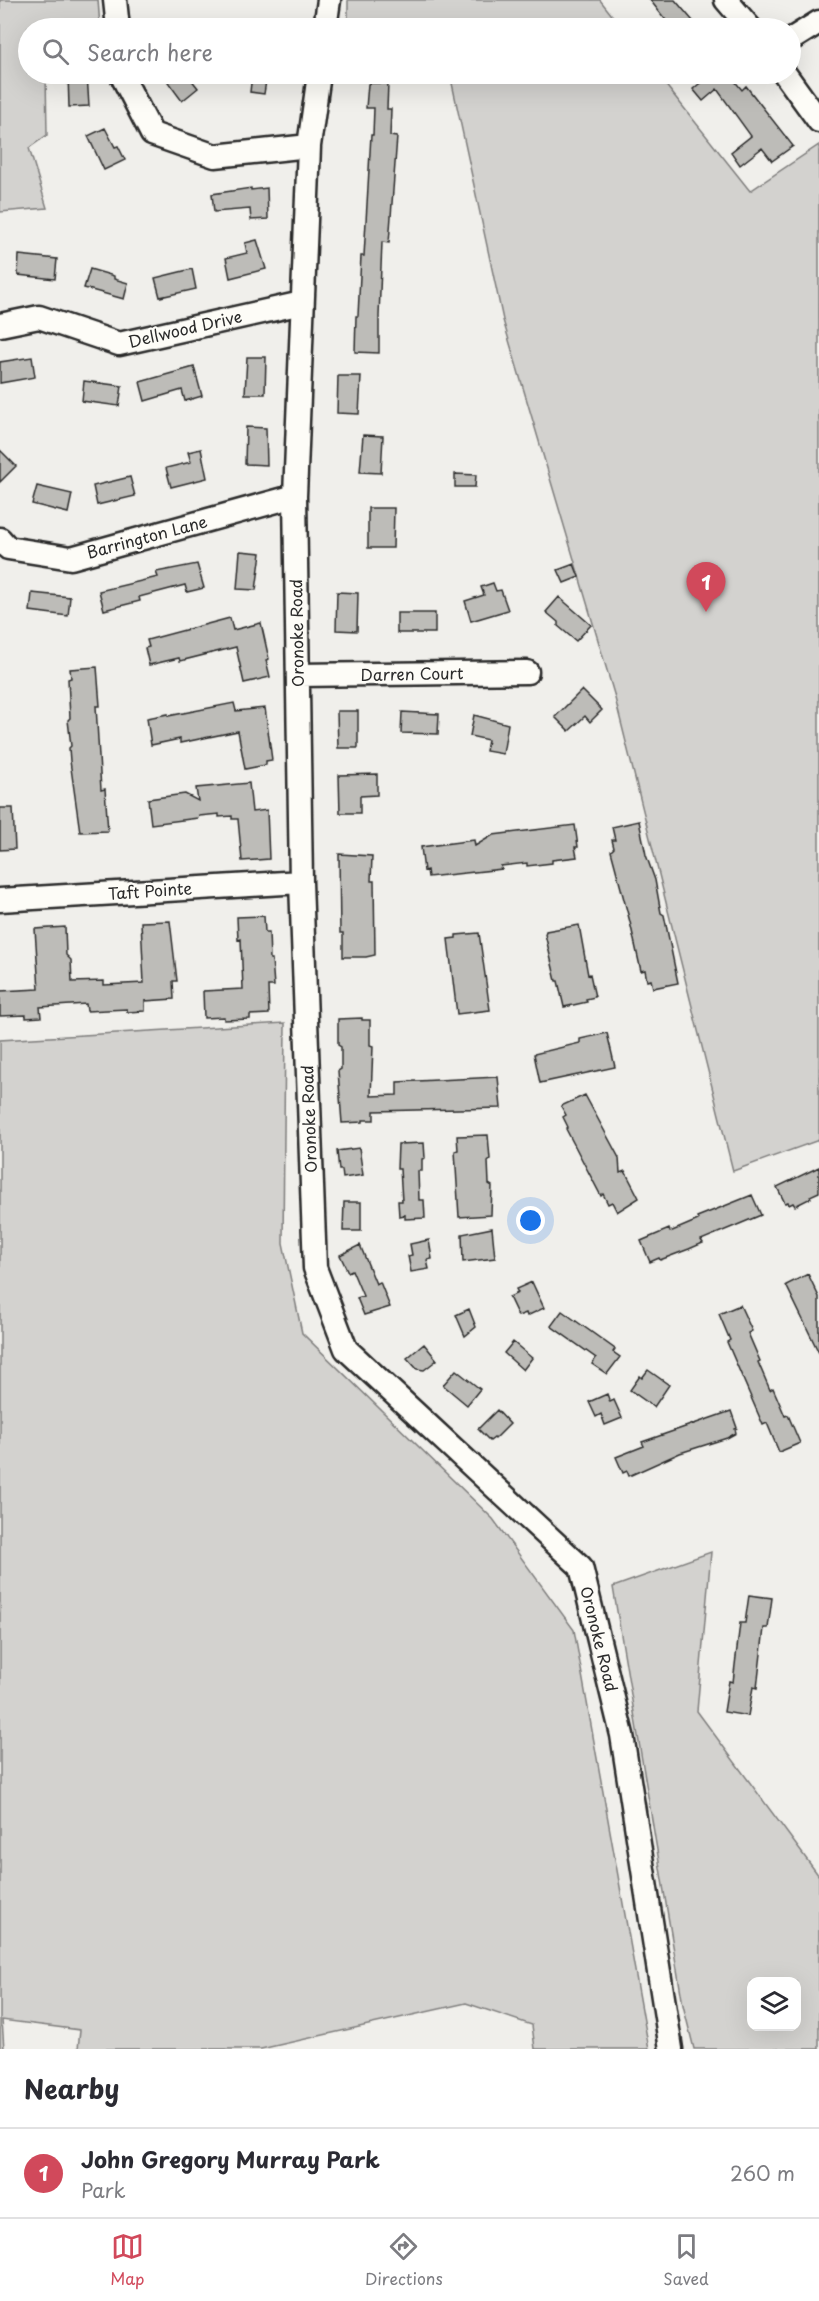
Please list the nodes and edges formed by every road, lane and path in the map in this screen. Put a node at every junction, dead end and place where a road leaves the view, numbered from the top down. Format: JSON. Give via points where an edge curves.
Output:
{"nodes":[{"id":1,"x":115,"y":0,"type":"edge"},
{"id":2,"x":329,"y":0,"type":"edge"},
{"id":3,"x":726,"y":0,"type":"edge"},
{"id":4,"x":117,"y":18,"type":"edge"},
{"id":5,"x":326,"y":18,"type":"edge"},
{"id":6,"x":741,"y":18,"type":"edge"},
{"id":7,"x":819,"y":22,"type":"edge"},
{"id":8,"x":801,"y":33,"type":"edge"},
{"id":9,"x":126,"y":84,"type":"edge"},
{"id":10,"x":318,"y":84,"type":"edge"},
{"id":11,"x":792,"y":84,"type":"edge"},
{"id":12,"x":819,"y":121,"type":"edge"},
{"id":13,"x":309,"y":146,"type":"junction"},
{"id":14,"x":302,"y":303,"type":"junction"},
{"id":15,"x":0,"y":325,"type":"edge"},
{"id":16,"x":295,"y":496,"type":"junction"},
{"id":17,"x":0,"y":539,"type":"edge"},
{"id":18,"x":527,"y":672,"type":"dead end"},
{"id":19,"x":298,"y":675,"type":"junction"},
{"id":20,"x":301,"y":882,"type":"junction"},
{"id":21,"x":0,"y":900,"type":"edge"},
{"id":22,"x":671,"y":2049,"type":"edge"}],
"edges":[{"from":1,"to":4,"type":"street"},
{"from":2,"to":5,"type":"street"},
{"from":3,"to":6,"type":"street"},
{"from":7,"to":8,"type":"street"},
{"from":9,"to":13,"type":"street","via":[[152,134],[215,156]]},
{"from":10,"to":13,"type":"street","name":"Oronoke Road"},
{"from":11,"to":12,"type":"street"},
{"from":13,"to":14,"type":"street","name":"Oronoke Road"},
{"from":14,"to":15,"type":"street","name":"Dellwood Drive","via":[[119,344],[39,317]]},
{"from":14,"to":16,"type":"street","name":"Oronoke Road"},
{"from":16,"to":17,"type":"street","name":"Barrington Lane","via":[[71,558],[8,548]]},
{"from":16,"to":19,"type":"street","name":"Oronoke Road"},
{"from":18,"to":19,"type":"street","name":"Darren Court"},
{"from":19,"to":20,"type":"street","name":"Oronoke Road"},
{"from":20,"to":21,"type":"street","name":"Taft Pointe"},
{"from":20,"to":22,"type":"street","name":"Oronoke Road","via":[[315,1268],[346,1349],[581,1567],[622,1735]]}]}
